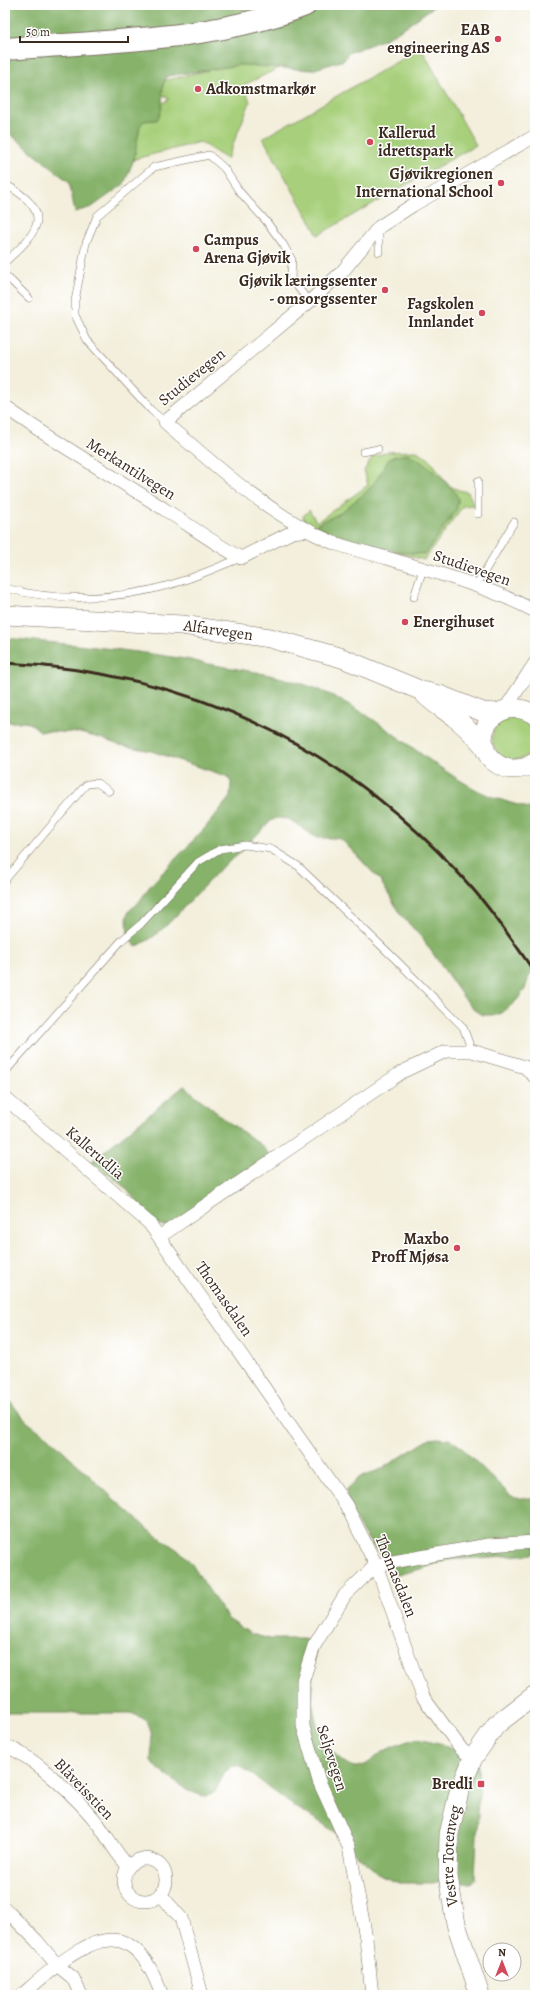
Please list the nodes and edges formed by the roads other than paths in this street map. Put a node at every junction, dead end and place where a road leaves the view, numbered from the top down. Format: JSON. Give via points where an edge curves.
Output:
{"nodes":[{"id":1,"x":305,"y":5,"type":"edge"},
{"id":2,"x":5,"y":49,"type":"edge"},
{"id":3,"x":535,"y":136,"type":"edge"},
{"id":4,"x":5,"y":184,"type":"edge"},
{"id":5,"x":379,"y":227,"type":"junction"},
{"id":6,"x":379,"y":252,"type":"dead end"},
{"id":7,"x":5,"y":262,"type":"edge"},
{"id":8,"x":5,"y":275,"type":"edge"},
{"id":9,"x":29,"y":298,"type":"dead end"},
{"id":10,"x":310,"y":302,"type":"junction"},
{"id":11,"x":5,"y":407,"type":"edge"},
{"id":12,"x":165,"y":422,"type":"junction"},
{"id":13,"x":378,"y":449,"type":"dead end"},
{"id":14,"x":363,"y":452,"type":"dead end"},
{"id":15,"x":478,"y":481,"type":"dead end"},
{"id":16,"x":478,"y":514,"type":"dead end"},
{"id":17,"x":514,"y":522,"type":"dead end"},
{"id":18,"x":308,"y":530,"type":"junction"},
{"id":19,"x":241,"y":558,"type":"junction"},
{"id":20,"x":423,"y":569,"type":"junction"},
{"id":21,"x":476,"y":586,"type":"junction"},
{"id":22,"x":5,"y":588,"type":"edge"},
{"id":23,"x":414,"y":597,"type":"dead end"},
{"id":24,"x":535,"y":611,"type":"edge"},
{"id":25,"x":6,"y":614,"type":"edge"},
{"id":26,"x":535,"y":663,"type":"edge"},
{"id":27,"x":422,"y":691,"type":"junction"},
{"id":28,"x":501,"y":711,"type":"junction"},
{"id":29,"x":535,"y":715,"type":"edge"},
{"id":30,"x":484,"y":746,"type":"junction"},
{"id":31,"x":530,"y":768,"type":"edge"},
{"id":32,"x":109,"y":791,"type":"dead end"},
{"id":33,"x":5,"y":880,"type":"edge"},
{"id":34,"x":472,"y":1051,"type":"junction"},
{"id":35,"x":5,"y":1072,"type":"edge"},
{"id":36,"x":535,"y":1077,"type":"edge"},
{"id":37,"x":5,"y":1098,"type":"edge"},
{"id":38,"x":159,"y":1237,"type":"junction"},
{"id":39,"x":535,"y":1542,"type":"edge"},
{"id":40,"x":376,"y":1565,"type":"junction"},
{"id":41,"x":535,"y":1695,"type":"edge"},
{"id":42,"x":5,"y":1746,"type":"edge"},
{"id":43,"x":473,"y":1758,"type":"junction"},
{"id":44,"x":128,"y":1866,"type":"junction"},
{"id":45,"x":160,"y":1894,"type":"junction"},
{"id":46,"x":5,"y":1909,"type":"edge"},
{"id":47,"x":57,"y":1965,"type":"junction"},
{"id":48,"x":22,"y":1995,"type":"edge"},
{"id":49,"x":81,"y":1995,"type":"edge"},
{"id":50,"x":162,"y":1995,"type":"edge"},
{"id":51,"x":202,"y":1995,"type":"edge"},
{"id":52,"x":372,"y":1995,"type":"edge"},
{"id":53,"x":480,"y":1995,"type":"edge"}],
"edges":[{"from":1,"to":2,"type":"highway","via":[[218,29]]},
{"from":3,"to":5,"type":"street","name":"Studievegen"},
{"from":4,"to":7,"type":"lane","via":[[29,200],[37,210],[38,220],[33,235]]},
{"from":5,"to":6,"type":"lane"},
{"from":5,"to":10,"type":"street","name":"Studievegen","via":[[342,272]]},
{"from":8,"to":9,"type":"lane"},
{"from":10,"to":12,"type":"street","name":"Studievegen"},
{"from":10,"to":12,"type":"lane","via":[[291,278],[292,260],[283,244],[239,191],[224,168],[209,155],[154,167],[97,216],[86,243],[75,301],[75,315],[87,340]]},
{"from":11,"to":19,"type":"street","name":"Merkantilvegen","via":[[216,545]]},
{"from":12,"to":18,"type":"street","name":"Studievegen","via":[[268,506]]},
{"from":13,"to":14,"type":"lane"},
{"from":15,"to":16,"type":"lane"},
{"from":17,"to":21,"type":"lane"},
{"from":18,"to":19,"type":"street","via":[[292,532]]},
{"from":18,"to":20,"type":"street","name":"Studievegen","via":[[335,543]]},
{"from":19,"to":22,"type":"lane","via":[[169,585],[123,594],[58,596],[31,594]]},
{"from":20,"to":21,"type":"street","name":"Studievegen"},
{"from":20,"to":23,"type":"lane"},
{"from":21,"to":24,"type":"street","name":"Studievegen"},
{"from":25,"to":27,"type":"main road","name":"Alfarvegen","via":[[182,626],[270,638],[342,658]]},
{"from":26,"to":28,"type":"street"},
{"from":27,"to":28,"type":"main road","name":"Alfarvegen","via":[[440,695],[483,712]]},
{"from":27,"to":30,"type":"main road","name":"Alfarvegen"},
{"from":28,"to":29,"type":"main road","name":"Alfarvegen","via":[[515,707]]},
{"from":28,"to":30,"type":"main road","via":[[488,722]]},
{"from":30,"to":31,"type":"main road","name":"Alfarvegen","via":[[498,765],[509,770]]},
{"from":32,"to":33,"type":"lane","via":[[97,783],[88,784],[83,788]]},
{"from":34,"to":35,"type":"lane","via":[[463,1027],[298,866],[271,849],[245,845],[220,849],[198,862],[141,924],[122,940]]},
{"from":34,"to":36,"type":"street","via":[[525,1067]]},
{"from":34,"to":38,"type":"street","via":[[446,1051],[402,1072]]},
{"from":37,"to":38,"type":"street","name":"Kallerudlia","via":[[149,1223]]},
{"from":38,"to":40,"type":"street","name":"Thomasdalen","via":[[346,1505]]},
{"from":39,"to":40,"type":"street","via":[[488,1545]]},
{"from":40,"to":43,"type":"street","name":"Thomasdalen","via":[[423,1697],[462,1750]]},
{"from":40,"to":52,"type":"street","name":"Seljevegen","via":[[345,1595],[314,1646],[303,1680],[303,1726],[319,1781],[349,1847],[366,1938]]},
{"from":41,"to":43,"type":"main road","name":"Vestre Totenveg","via":[[496,1725]]},
{"from":42,"to":44,"type":"street","name":"Blåveisstien","via":[[49,1774],[98,1824],[117,1855]]},
{"from":43,"to":53,"type":"main road","name":"Vestre Totenveg","via":[[459,1792],[449,1834],[448,1876],[456,1924]]},
{"from":44,"to":45,"type":"street","via":[[124,1880],[129,1893],[140,1900],[155,1899]]},
{"from":44,"to":45,"type":"street","via":[[147,1858],[159,1864],[166,1875],[164,1889]]},
{"from":45,"to":51,"type":"street","via":[[181,1918]]},
{"from":46,"to":47,"type":"street","via":[[38,1941]]},
{"from":47,"to":48,"type":"street"},
{"from":47,"to":49,"type":"street","via":[[73,1978]]},
{"from":47,"to":50,"type":"street","via":[[75,1953],[103,1941],[128,1944],[148,1964]]}]}
